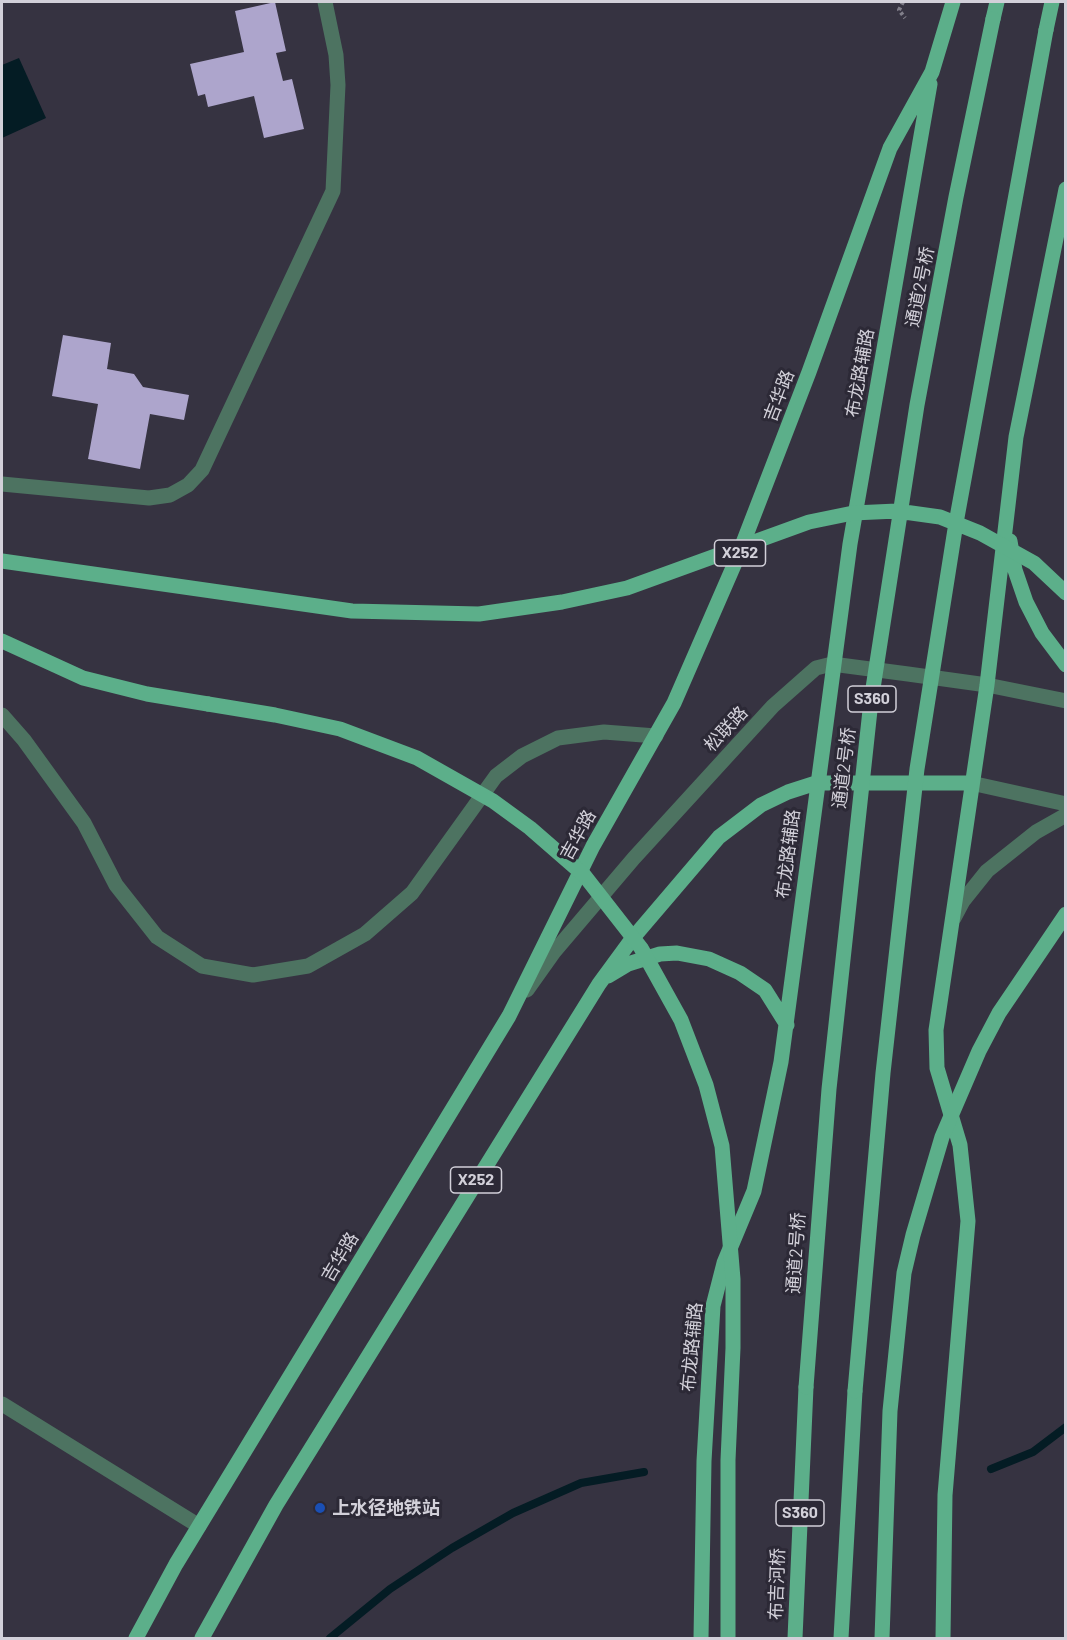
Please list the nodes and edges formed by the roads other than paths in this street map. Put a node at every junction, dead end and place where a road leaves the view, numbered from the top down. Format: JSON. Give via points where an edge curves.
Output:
{"nodes":[{"id":1,"x":325,"y":2,"type":"edge"},
{"id":2,"x":953,"y":2,"type":"edge"},
{"id":3,"x":997,"y":2,"type":"edge"},
{"id":4,"x":1052,"y":2,"type":"edge"},
{"id":5,"x":932,"y":72,"type":"junction"},
{"id":6,"x":1065,"y":189,"type":"edge"},
{"id":7,"x":2,"y":484,"type":"edge"},
{"id":8,"x":1007,"y":509,"type":"junction"},
{"id":9,"x":2,"y":561,"type":"edge"},
{"id":10,"x":1065,"y":593,"type":"edge"},
{"id":11,"x":2,"y":641,"type":"edge"},
{"id":12,"x":832,"y":664,"type":"junction"},
{"id":13,"x":1065,"y":665,"type":"edge"},
{"id":14,"x":987,"y":685,"type":"junction"},
{"id":15,"x":1065,"y":702,"type":"edge"},
{"id":16,"x":2,"y":715,"type":"edge"},
{"id":17,"x":656,"y":736,"type":"junction"},
{"id":18,"x":816,"y":783,"type":"junction"},
{"id":19,"x":971,"y":783,"type":"junction"},
{"id":20,"x":1065,"y":804,"type":"edge"},
{"id":21,"x":1065,"y":815,"type":"edge"},
{"id":22,"x":1065,"y":914,"type":"edge"},
{"id":23,"x":951,"y":923,"type":"junction"},
{"id":24,"x":599,"y":984,"type":"junction"},
{"id":25,"x":509,"y":1016,"type":"junction"},
{"id":26,"x":787,"y":1024,"type":"junction"},
{"id":27,"x":806,"y":1387,"type":"joint"},
{"id":28,"x":2,"y":1404,"type":"edge"},
{"id":29,"x":199,"y":1526,"type":"junction"},
{"id":30,"x":136,"y":1638,"type":"edge"},
{"id":31,"x":202,"y":1638,"type":"edge"},
{"id":32,"x":700,"y":1638,"type":"edge"},
{"id":33,"x":728,"y":1638,"type":"edge"},
{"id":34,"x":795,"y":1638,"type":"edge"},
{"id":35,"x":841,"y":1638,"type":"edge"},
{"id":36,"x":882,"y":1638,"type":"edge"},
{"id":37,"x":943,"y":1638,"type":"edge"}],
"edges":[{"from":1,"to":7,"type":"street","via":[[338,85],[333,191],[202,470],[188,485],[170,495],[149,498]]},
{"from":2,"to":5,"type":"main road","name":"吉华路","number":"X252"},
{"from":3,"to":27,"type":"main road","name":"通道2号桥","number":"S360","bridge":true,"via":[[917,405],[871,701],[829,1089]]},
{"from":4,"to":35,"type":"main road","number":"S360","bridge":true,"via":[[956,523],[917,769],[883,1072],[855,1391]]},
{"from":5,"to":12,"type":"main road","name":"布龙路辅路"},
{"from":5,"to":17,"type":"main road","name":"吉华路","number":"X252","via":[[890,148],[738,556],[702,644]]},
{"from":6,"to":8,"type":"main road","via":[[1016,437]]},
{"from":8,"to":13,"type":"main road","via":[[1015,570],[1026,602]]},
{"from":8,"to":14,"type":"main road"},
{"from":9,"to":10,"type":"main road","bridge":true,"via":[[352,611],[479,614],[627,588],[809,522],[853,513],[897,511],[940,517],[981,533],[1034,562]]},
{"from":11,"to":33,"type":"main road","bridge":true,"via":[[83,678],[147,694],[340,729],[417,758],[493,801],[530,828],[584,875],[641,948],[681,1020],[706,1085],[722,1146],[733,1279]]},
{"from":12,"to":14,"type":"street"},
{"from":12,"to":18,"type":"main road","name":"布龙路辅路"},
{"from":12,"to":25,"type":"street","name":"松联路","via":[[809,672],[765,715],[588,910]]},
{"from":14,"to":15,"type":"street"},
{"from":14,"to":19,"type":"main road"},
{"from":16,"to":17,"type":"street","via":[[84,824],[116,885],[157,937],[202,966],[253,975],[308,966],[365,934],[412,893],[496,776],[522,756],[558,738],[604,732]]},
{"from":17,"to":25,"type":"main road","name":"吉华路","number":"X252","via":[[571,888]]},
{"from":18,"to":19,"type":"main road","number":"X252"},
{"from":18,"to":24,"type":"main road","number":"X252","via":[[760,805],[719,837]]},
{"from":18,"to":26,"type":"main road","name":"布龙路辅路"},
{"from":19,"to":20,"type":"street"},
{"from":19,"to":23,"type":"main road"},
{"from":21,"to":23,"type":"street","via":[[1036,832],[987,871]]},
{"from":22,"to":36,"type":"main road","bridge":true,"via":[[999,1013],[979,1051],[942,1137],[913,1234],[904,1273],[890,1411]]},
{"from":23,"to":37,"type":"main road","via":[[935,1050],[941,1088],[960,1145],[968,1221],[945,1495]]},
{"from":24,"to":26,"type":"main road","via":[[615,971],[644,958],[693,955],[753,980],[774,1000]]},
{"from":24,"to":31,"type":"main road","number":"X252","via":[[276,1505]]},
{"from":25,"to":29,"type":"main road","name":"吉华路","number":"X252"},
{"from":26,"to":32,"type":"main road","name":"布龙路辅路","via":[[754,1191],[724,1263],[712,1306]]},
{"from":27,"to":34,"type":"main road","name":"布吉河桥","number":"S360"},
{"from":28,"to":29,"type":"street"},
{"from":29,"to":30,"type":"main road","name":"吉华路","number":"X252"}]}
